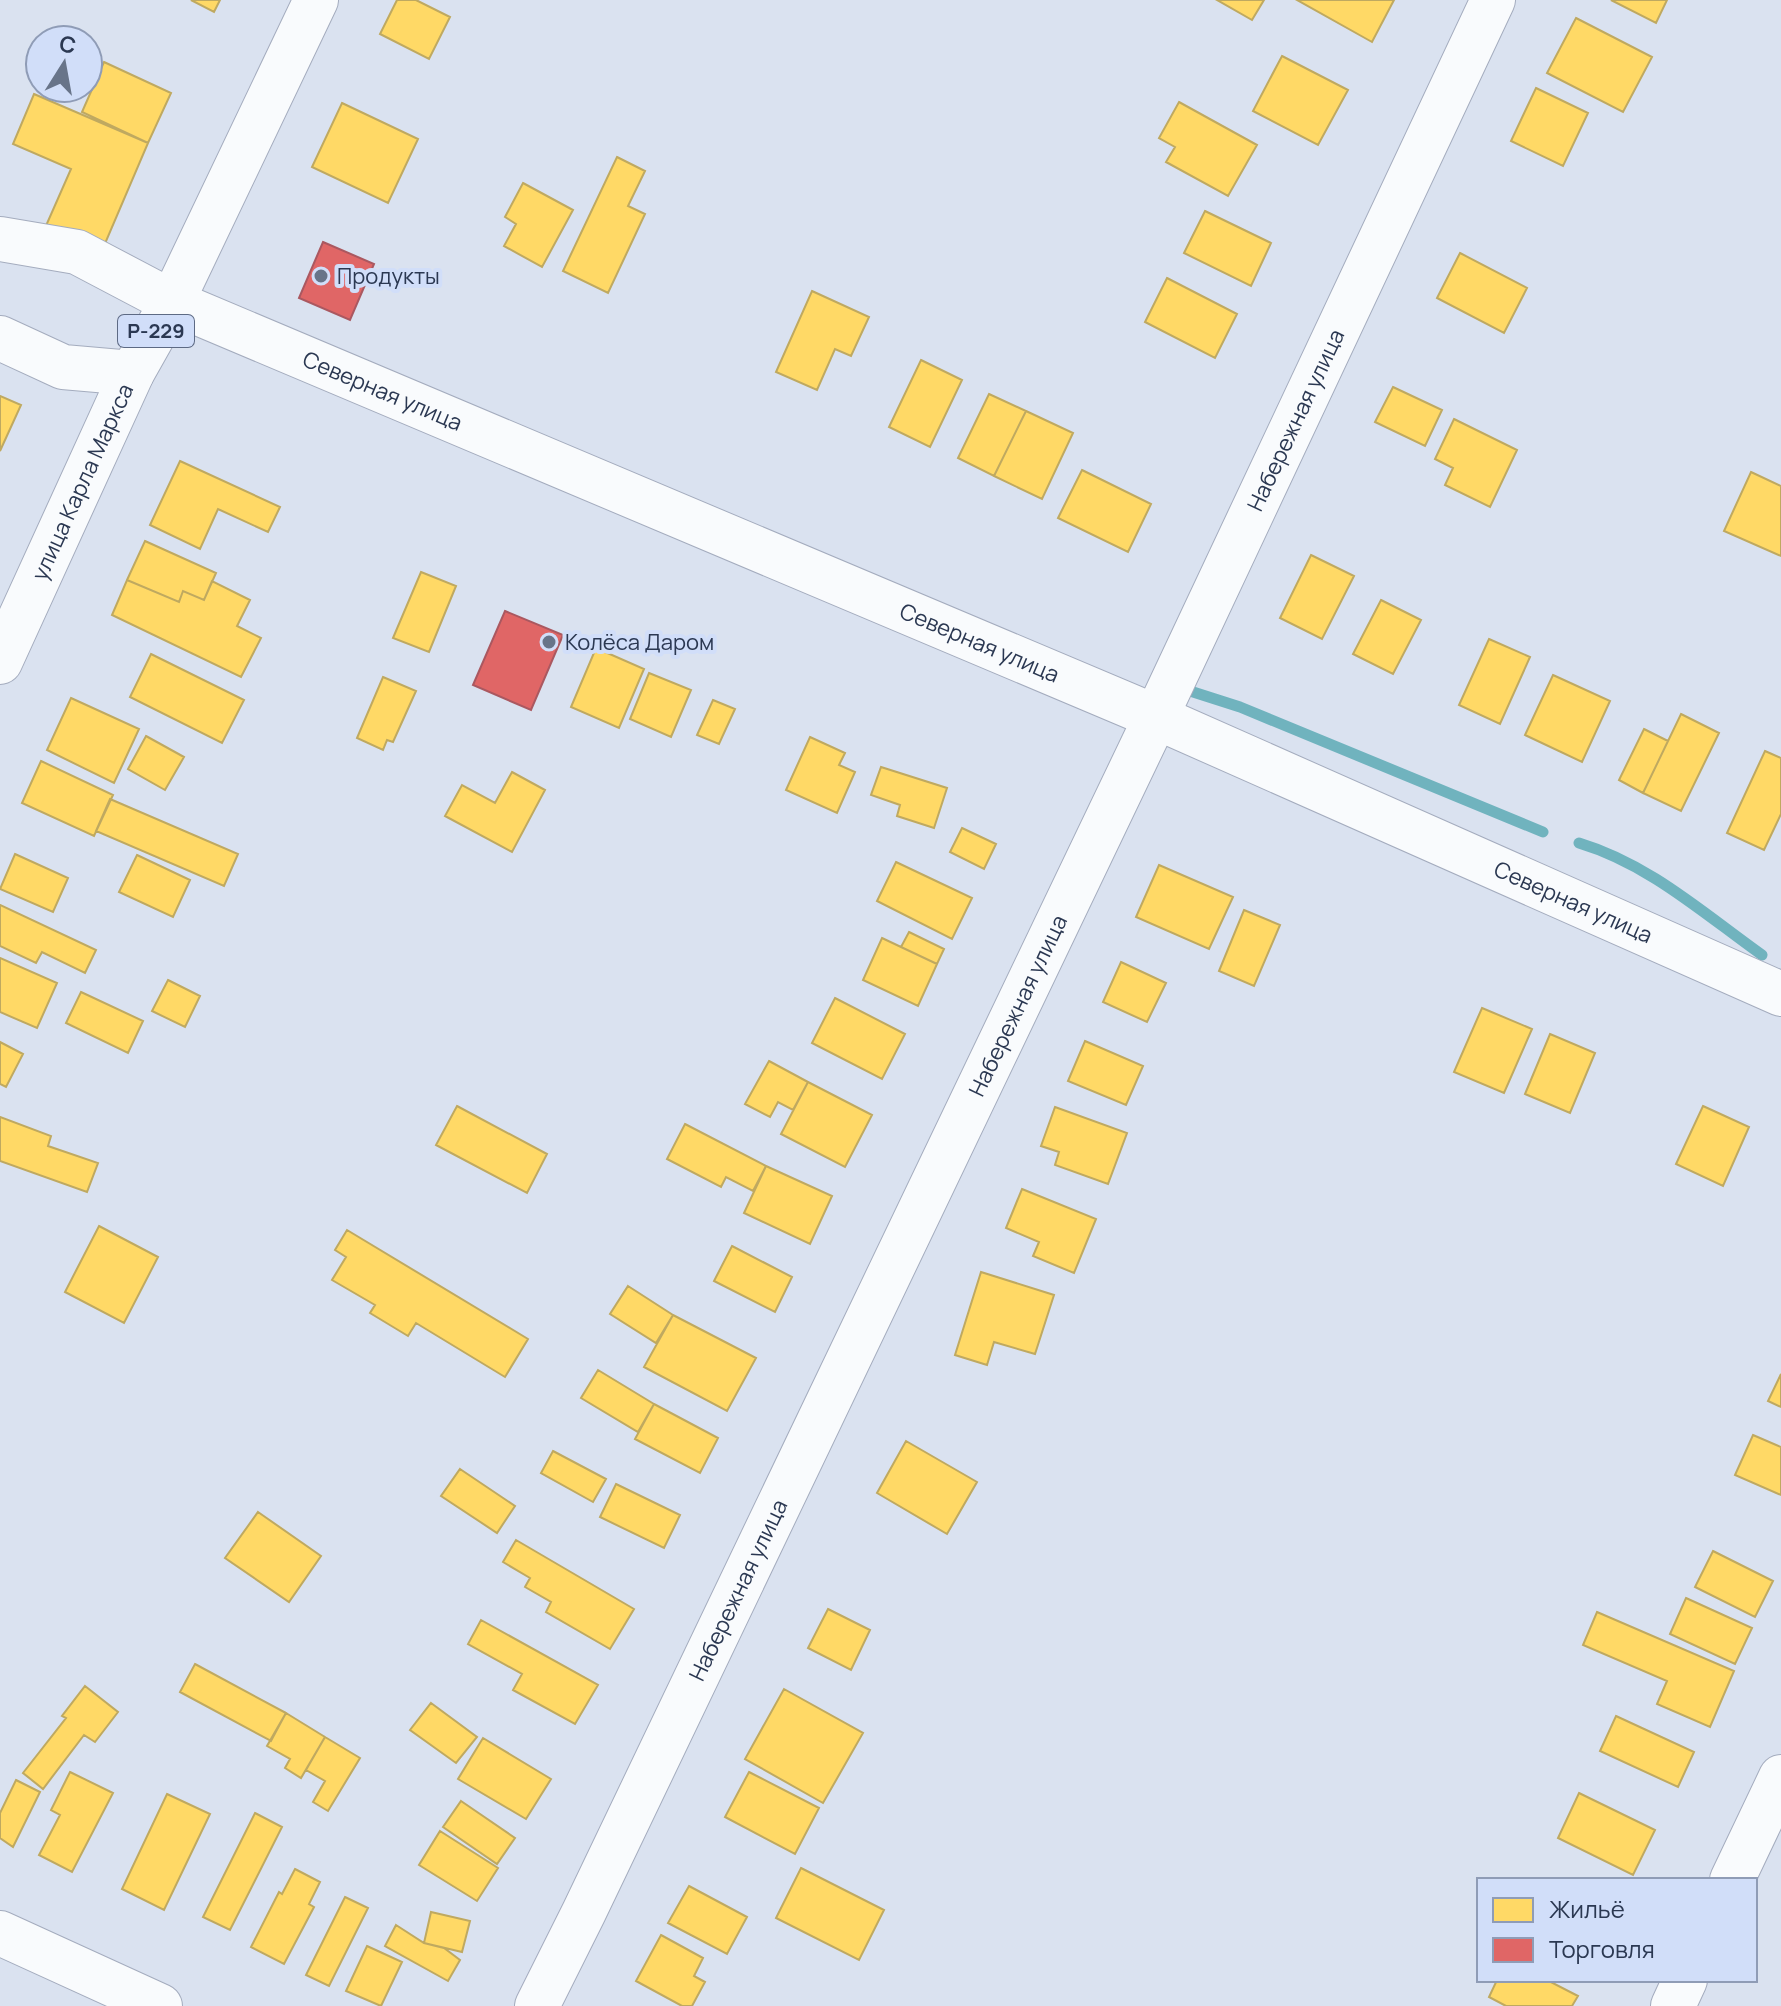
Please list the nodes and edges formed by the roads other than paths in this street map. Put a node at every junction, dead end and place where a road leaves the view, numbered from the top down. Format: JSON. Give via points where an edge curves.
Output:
{"nodes":[{"id":1,"x":316,"y":0,"type":"edge"},
{"id":2,"x":1493,"y":0,"type":"edge"},
{"id":3,"x":0,"y":239,"type":"edge"},
{"id":4,"x":172,"y":302,"type":"junction"},
{"id":5,"x":0,"y":338,"type":"edge"},
{"id":6,"x":132,"y":373,"type":"junction"},
{"id":7,"x":0,"y":662,"type":"edge"},
{"id":8,"x":1156,"y":717,"type":"junction"},
{"id":9,"x":1781,"y":994,"type":"edge"},
{"id":10,"x":1781,"y":1777,"type":"edge"},
{"id":11,"x":1733,"y":1878,"type":"edge"},
{"id":12,"x":0,"y":1933,"type":"edge"},
{"id":13,"x":1684,"y":1982,"type":"edge"},
{"id":14,"x":160,"y":2006,"type":"edge"},
{"id":15,"x":537,"y":2006,"type":"edge"},
{"id":16,"x":1673,"y":2006,"type":"edge"}],
"edges":[{"from":1,"to":4,"type":"main road","name":"улица Карла Маркса","number":"Р-229"},
{"from":2,"to":8,"type":"main road","name":"Набережная улица"},
{"from":3,"to":4,"type":"main road","name":"Северная улица","via":[[77,252]]},
{"from":4,"to":6,"type":"main road","name":"улица Карла Маркса","number":"Р-229"},
{"from":4,"to":8,"type":"main road","name":"Северная улица"},
{"from":5,"to":6,"type":"main road","via":[[63,367]]},
{"from":6,"to":7,"type":"main road","name":"улица Карла Маркса","number":"Р-229"},
{"from":8,"to":9,"type":"main road","name":"Северная улица"},
{"from":8,"to":15,"type":"main road","name":"Набережная улица"},
{"from":10,"to":11,"type":"main road"},
{"from":12,"to":14,"type":"main road"},
{"from":13,"to":16,"type":"main road"}]}
